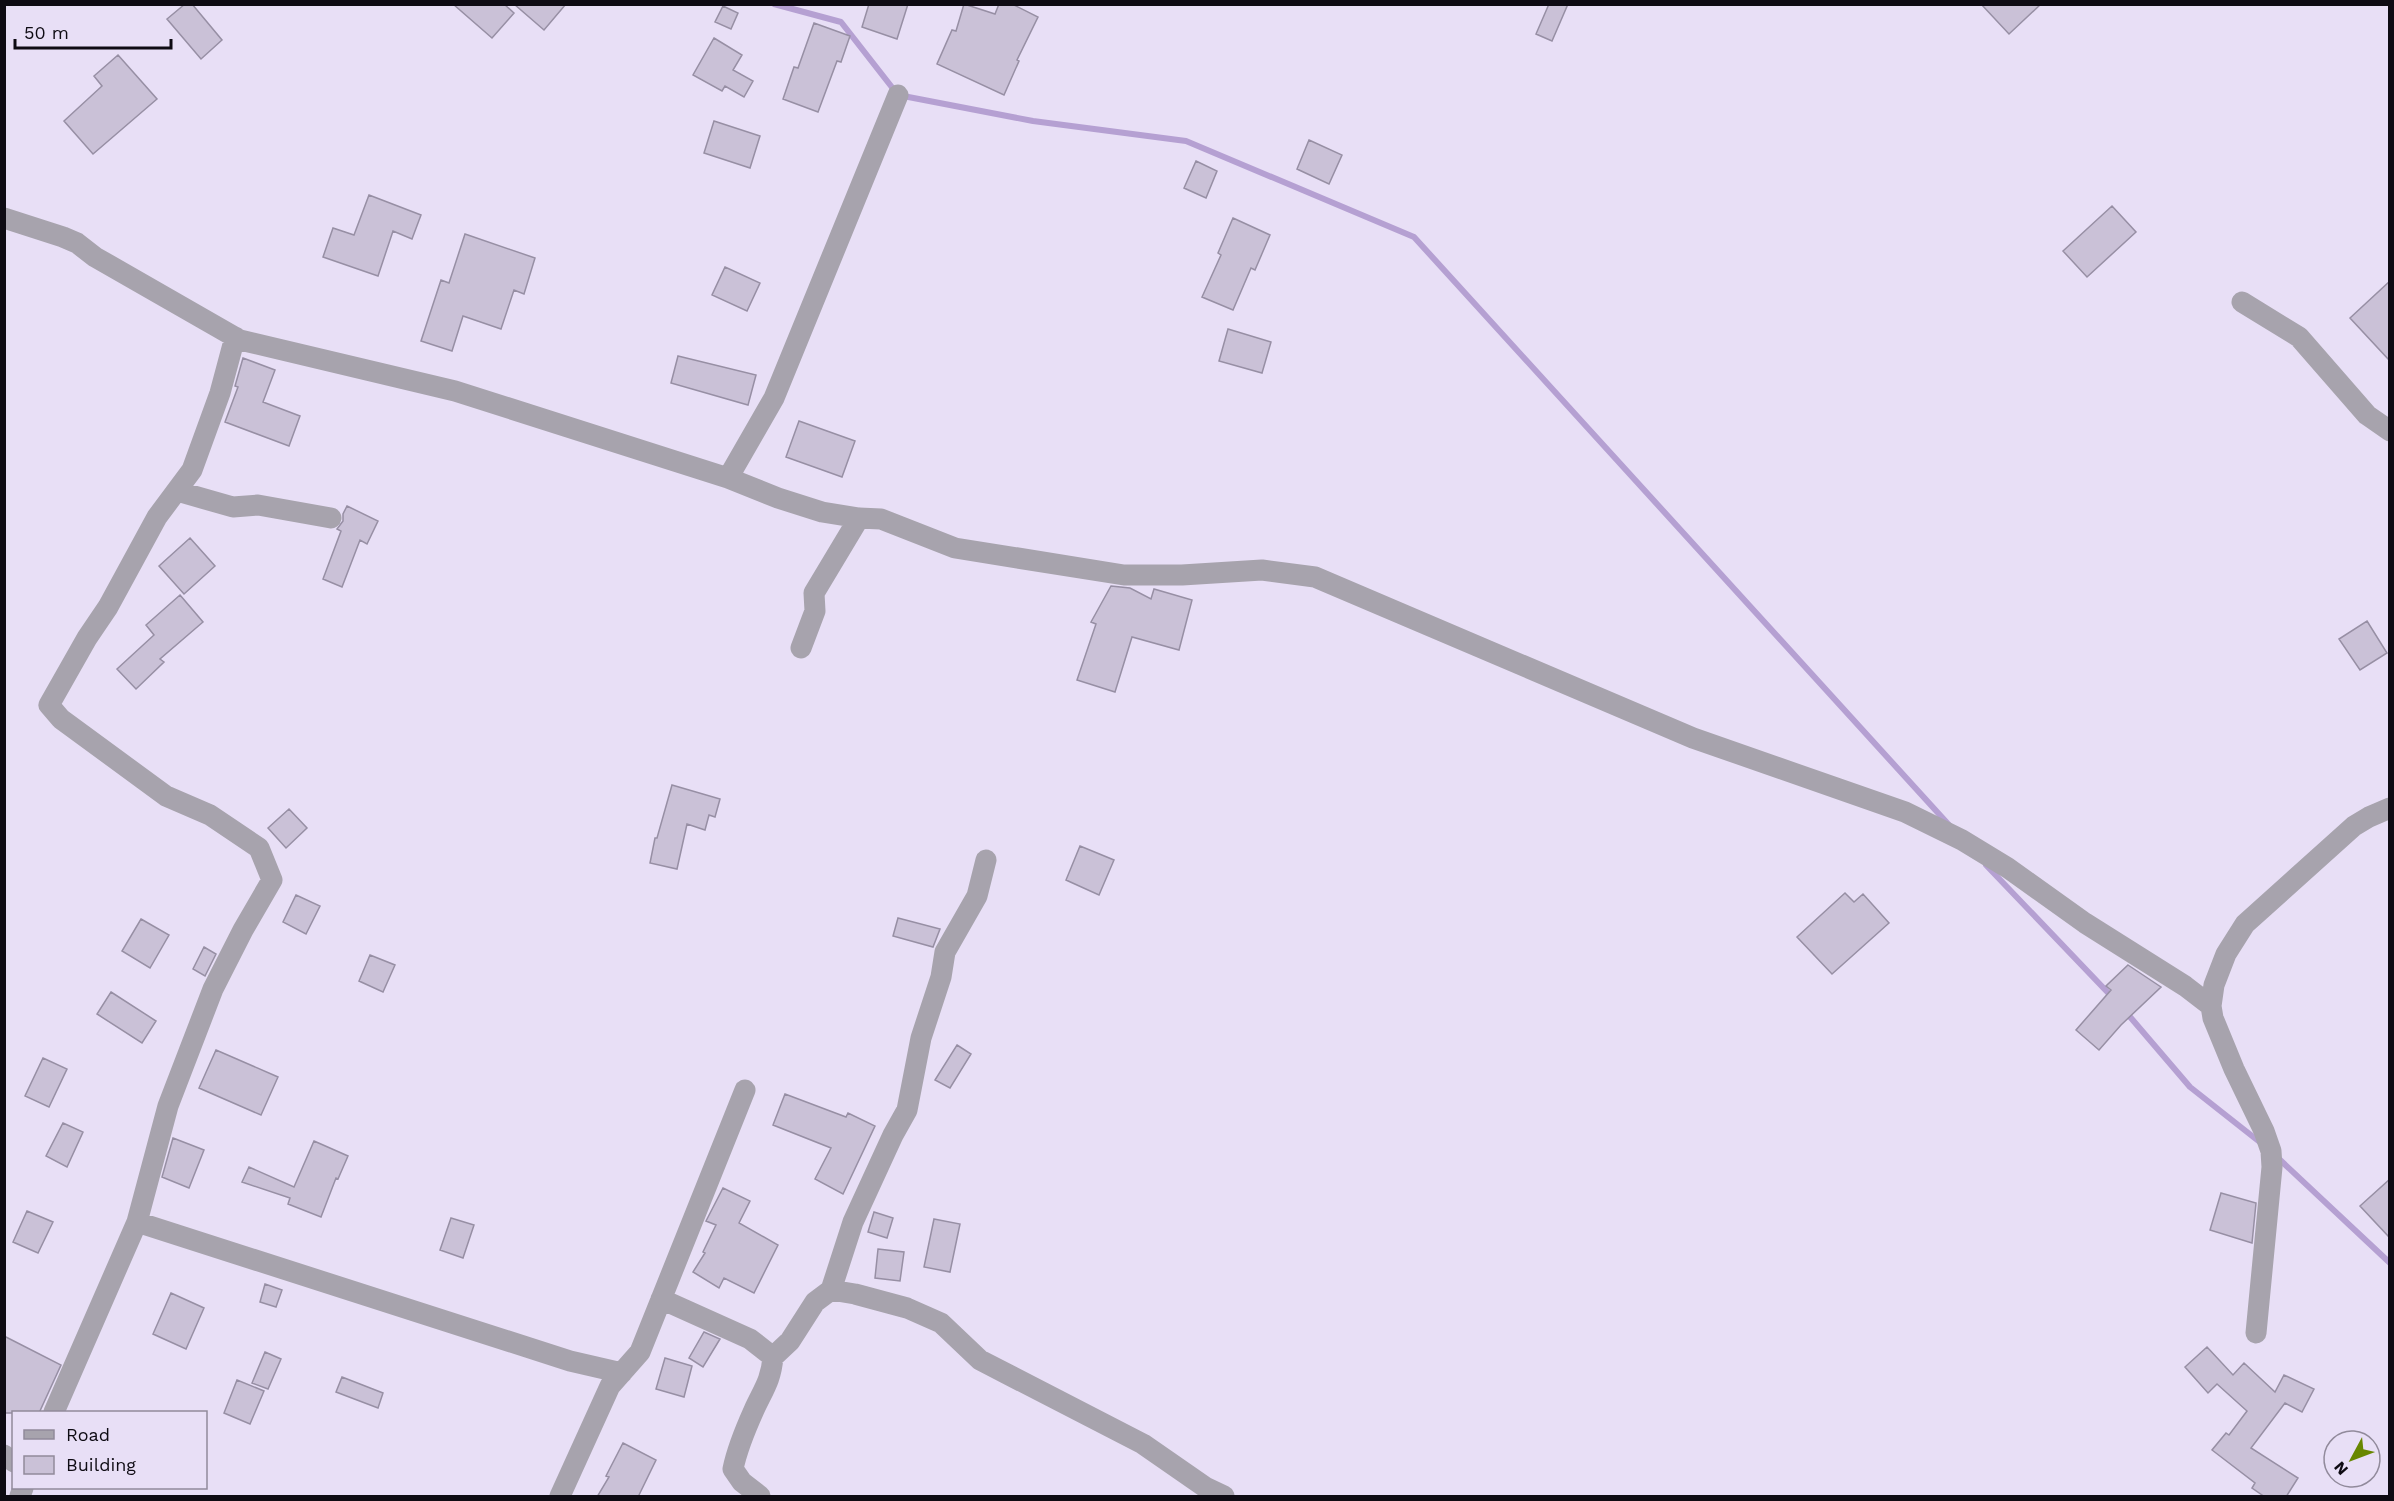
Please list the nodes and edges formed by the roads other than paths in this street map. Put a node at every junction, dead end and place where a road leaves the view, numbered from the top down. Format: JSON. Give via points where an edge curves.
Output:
{"nodes":[{"id":1,"x":898,"y":95,"type":"dead end"},
{"id":2,"x":4,"y":218,"type":"edge"},
{"id":3,"x":2242,"y":302,"type":"dead end"},
{"id":4,"x":234,"y":337,"type":"junction"},
{"id":5,"x":2390,"y":431,"type":"edge"},
{"id":6,"x":728,"y":478,"type":"junction"},
{"id":7,"x":177,"y":491,"type":"junction"},
{"id":8,"x":331,"y":518,"type":"dead end"},
{"id":9,"x":859,"y":518,"type":"junction"},
{"id":10,"x":801,"y":648,"type":"dead end"},
{"id":11,"x":2390,"y":808,"type":"edge"},
{"id":12,"x":986,"y":860,"type":"dead end"},
{"id":13,"x":2211,"y":1006,"type":"junction"},
{"id":14,"x":745,"y":1090,"type":"dead end"},
{"id":15,"x":137,"y":1222,"type":"junction"},
{"id":16,"x":831,"y":1290,"type":"junction"},
{"id":17,"x":661,"y":1299,"type":"junction"},
{"id":18,"x":2256,"y":1333,"type":"dead end"},
{"id":19,"x":773,"y":1357,"type":"junction"},
{"id":20,"x":621,"y":1373,"type":"junction"},
{"id":21,"x":55,"y":1411,"type":"edge"},
{"id":22,"x":560,"y":1497,"type":"edge"},
{"id":23,"x":760,"y":1497,"type":"edge"},
{"id":24,"x":1224,"y":1497,"type":"edge"}],
"edges":[{"from":1,"to":6,"type":"street","via":[[774,399]]},
{"from":2,"to":4,"type":"street","via":[[77,243]]},
{"from":3,"to":5,"type":"street","via":[[2299,338],[2367,416]]},
{"from":4,"to":6,"type":"street","via":[[455,391]]},
{"from":4,"to":7,"type":"street","via":[[201,448]]},
{"from":6,"to":9,"type":"street","via":[[811,508]]},
{"from":7,"to":8,"type":"street","via":[[233,507],[258,504]]},
{"from":7,"to":15,"type":"street","via":[[157,517],[49,705],[61,719],[166,796],[210,815],[259,848],[272,880],[213,989],[168,1106]]},
{"from":9,"to":10,"type":"street","via":[[814,593],[815,611]]},
{"from":9,"to":13,"type":"street","via":[[881,519],[955,548],[1124,575],[1262,570],[1315,577],[1693,738],[1905,812],[2008,868]]},
{"from":11,"to":13,"type":"street","via":[[2354,826],[2245,924],[2226,954]]},
{"from":12,"to":16,"type":"street","via":[[977,896],[945,952],[921,1038],[907,1110],[853,1222]]},
{"from":13,"to":18,"type":"street","via":[[2271,1151]]},
{"from":14,"to":17,"type":"street"},
{"from":15,"to":20,"type":"street","via":[[570,1361]]},
{"from":15,"to":21,"type":"street"},
{"from":16,"to":19,"type":"street","via":[[815,1302],[790,1341]]},
{"from":16,"to":24,"type":"street","via":[[907,1308],[941,1323],[980,1360],[1143,1444]]},
{"from":17,"to":19,"type":"street","via":[[750,1339]]},
{"from":17,"to":20,"type":"street","via":[[640,1352]]},
{"from":19,"to":23,"type":"street","via":[[772,1375],[742,1438],[733,1469]]},
{"from":20,"to":22,"type":"street","via":[[610,1386]]}]}
